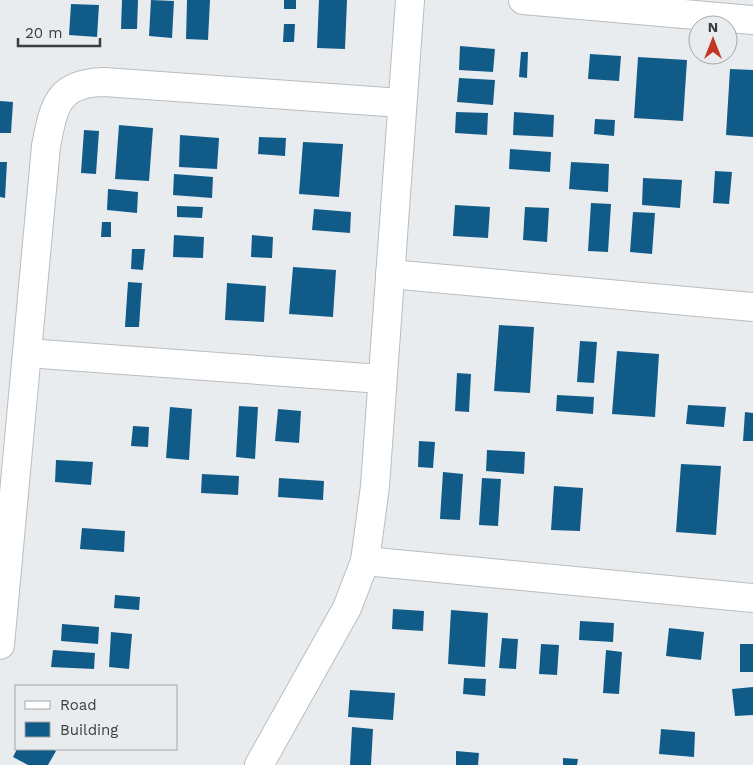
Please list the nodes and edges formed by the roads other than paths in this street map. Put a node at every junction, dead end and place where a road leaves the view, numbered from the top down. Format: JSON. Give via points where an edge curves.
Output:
{"nodes":[{"id":1,"x":410,"y":0,"type":"edge"},
{"id":2,"x":523,"y":0,"type":"edge"},
{"id":3,"x":753,"y":20,"type":"edge"},
{"id":4,"x":401,"y":103,"type":"junction"},
{"id":5,"x":390,"y":274,"type":"junction"},
{"id":6,"x":753,"y":307,"type":"edge"},
{"id":7,"x":28,"y":353,"type":"junction"},
{"id":8,"x":381,"y":379,"type":"junction"},
{"id":9,"x":365,"y":561,"type":"junction"},
{"id":10,"x":753,"y":598,"type":"edge"},
{"id":11,"x":0,"y":645,"type":"edge"},
{"id":12,"x":265,"y":763,"type":"edge"}],
"edges":[{"from":1,"to":4,"type":"street"},
{"from":2,"to":3,"type":"street"},
{"from":4,"to":5,"type":"street"},
{"from":4,"to":7,"type":"street","via":[[104,82],[85,83],[68,91],[52,115],[46,146]]},
{"from":5,"to":6,"type":"street"},
{"from":5,"to":8,"type":"street"},
{"from":7,"to":8,"type":"street"},
{"from":7,"to":11,"type":"street"},
{"from":8,"to":9,"type":"street","via":[[375,486]]},
{"from":9,"to":10,"type":"street"},
{"from":9,"to":12,"type":"street","via":[[346,608]]}]}
